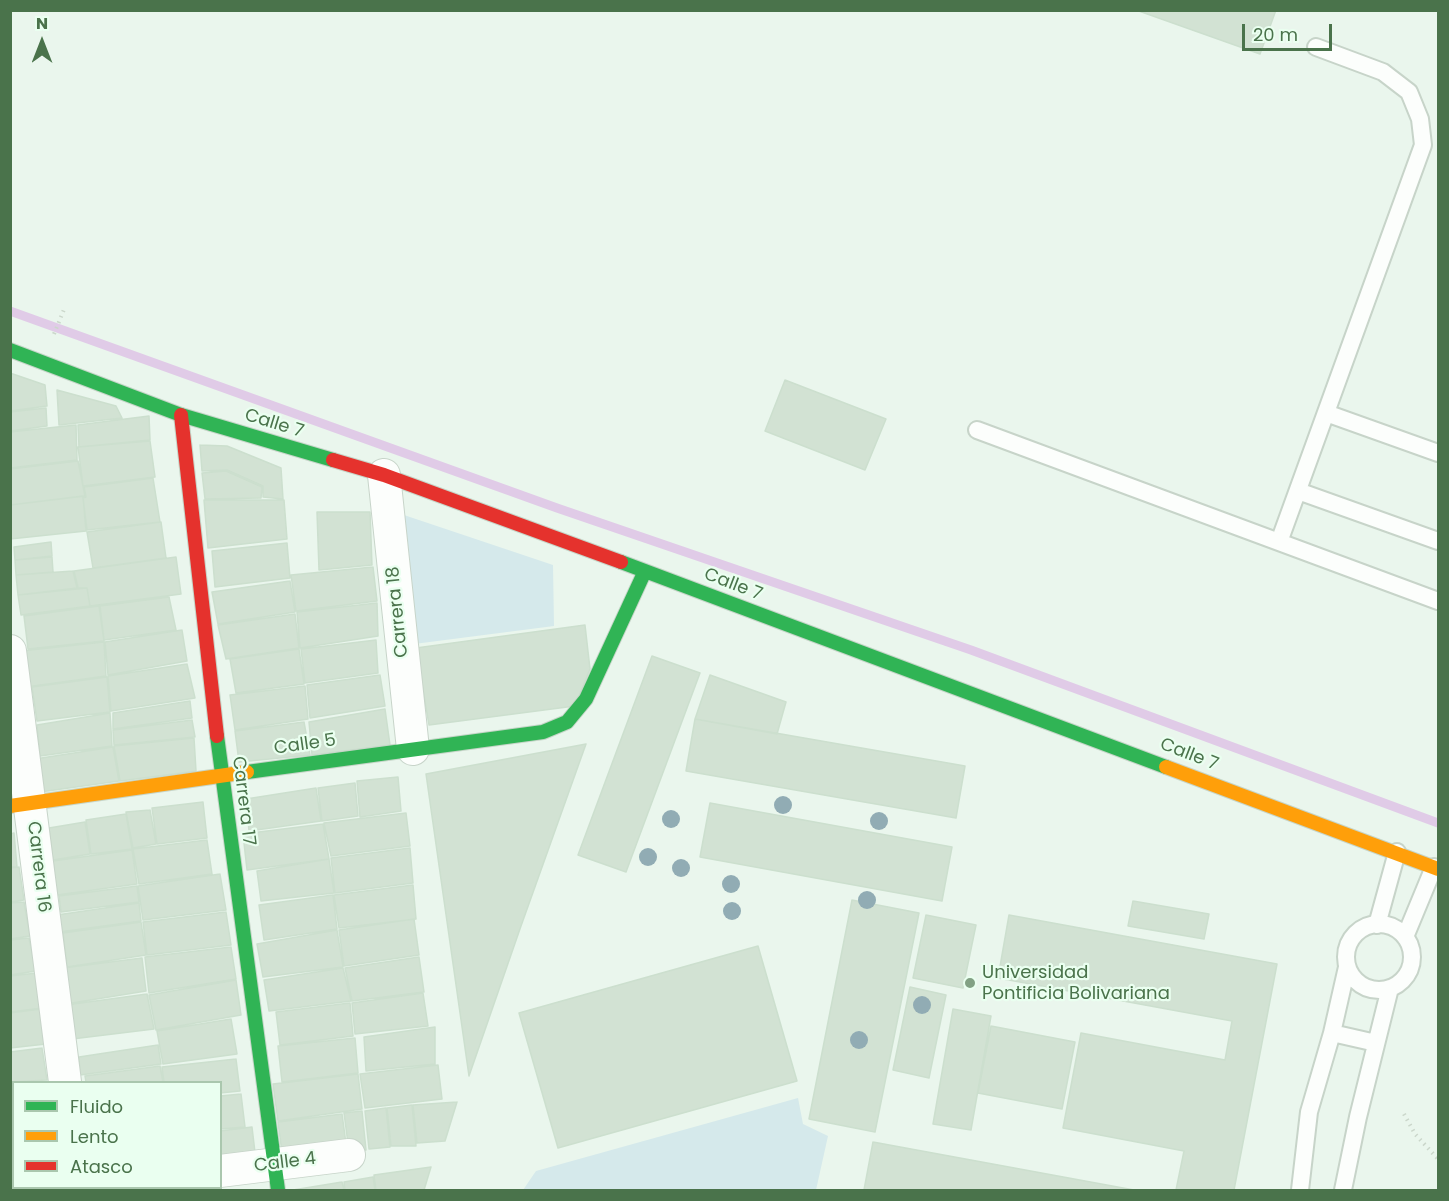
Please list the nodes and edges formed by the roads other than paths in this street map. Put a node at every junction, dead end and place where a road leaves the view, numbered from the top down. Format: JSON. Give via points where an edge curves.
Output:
{"nodes":[{"id":1,"x":1317,"y":47,"type":"dead end"},
{"id":2,"x":10,"y":350,"type":"edge"},
{"id":3,"x":1326,"y":413,"type":"junction"},
{"id":4,"x":181,"y":415,"type":"junction"},
{"id":5,"x":977,"y":430,"type":"dead end"},
{"id":6,"x":1438,"y":453,"type":"edge"},
{"id":7,"x":384,"y":475,"type":"junction"},
{"id":8,"x":1298,"y":490,"type":"junction"},
{"id":9,"x":1438,"y":541,"type":"edge"},
{"id":10,"x":1279,"y":542,"type":"junction"},
{"id":11,"x":645,"y":571,"type":"junction"},
{"id":12,"x":1438,"y":601,"type":"edge"},
{"id":13,"x":10,"y":651,"type":"edge"},
{"id":14,"x":413,"y":749,"type":"junction"},
{"id":15,"x":221,"y":775,"type":"junction"},
{"id":16,"x":20,"y":805,"type":"edge"},
{"id":17,"x":1397,"y":852,"type":"junction"},
{"id":18,"x":1436,"y":868,"type":"edge"},
{"id":19,"x":1377,"y":925,"type":"junction"},
{"id":20,"x":1405,"y":937,"type":"junction"},
{"id":21,"x":1347,"y":967,"type":"junction"},
{"id":22,"x":1390,"y":988,"type":"junction"},
{"id":23,"x":1332,"y":1033,"type":"junction"},
{"id":24,"x":1376,"y":1043,"type":"junction"},
{"id":25,"x":64,"y":1081,"type":"edge"},
{"id":26,"x":349,"y":1155,"type":"dead end"},
{"id":27,"x":222,"y":1171,"type":"edge"},
{"id":28,"x":276,"y":1178,"type":"edge"},
{"id":29,"x":78,"y":1189,"type":"edge"},
{"id":30,"x":1303,"y":1190,"type":"edge"},
{"id":31,"x":60,"y":1191,"type":"edge"},
{"id":32,"x":1343,"y":1191,"type":"edge"}],
"edges":[{"from":1,"to":3,"type":"lane","via":[[1383,72],[1409,92],[1420,119],[1423,145]]},
{"from":2,"to":4,"type":"street","name":"Calle 7"},
{"from":3,"to":6,"type":"lane"},
{"from":3,"to":8,"type":"lane"},
{"from":4,"to":7,"type":"street","name":"Calle 7"},
{"from":4,"to":15,"type":"street","name":"Carrera 17"},
{"from":5,"to":10,"type":"lane"},
{"from":7,"to":11,"type":"street","name":"Calle 7"},
{"from":7,"to":14,"type":"street","name":"Carrera 18"},
{"from":8,"to":9,"type":"lane"},
{"from":8,"to":10,"type":"lane"},
{"from":10,"to":12,"type":"lane"},
{"from":11,"to":14,"type":"street","name":"Calle 5","via":[[586,699],[567,722],[543,732]]},
{"from":11,"to":17,"type":"street","name":"Calle 7"},
{"from":13,"to":16,"type":"street","name":"Carrera 16"},
{"from":14,"to":15,"type":"street","name":"Calle 5"},
{"from":15,"to":16,"type":"street","name":"Calle 5"},
{"from":15,"to":28,"type":"street","name":"Carrera 17"},
{"from":16,"to":25,"type":"street","name":"Carrera 16"},
{"from":17,"to":18,"type":"street","name":"Calle 7"},
{"from":17,"to":19,"type":"lane"},
{"from":18,"to":20,"type":"lane"},
{"from":19,"to":20,"type":"lane","via":[[1392,927]]},
{"from":19,"to":21,"type":"lane","via":[[1354,935],[1346,950]]},
{"from":20,"to":22,"type":"lane","via":[[1412,952],[1410,969],[1401,983]]},
{"from":21,"to":22,"type":"lane","via":[[1356,982],[1372,990]]},
{"from":21,"to":23,"type":"lane"},
{"from":22,"to":24,"type":"lane"},
{"from":23,"to":24,"type":"lane"},
{"from":23,"to":30,"type":"lane","via":[[1309,1112]]},
{"from":24,"to":32,"type":"lane"},
{"from":26,"to":28,"type":"street","name":"Calle 4"},
{"from":27,"to":28,"type":"street","name":"Calle 4"},
{"from":29,"to":31,"type":"street"}]}
